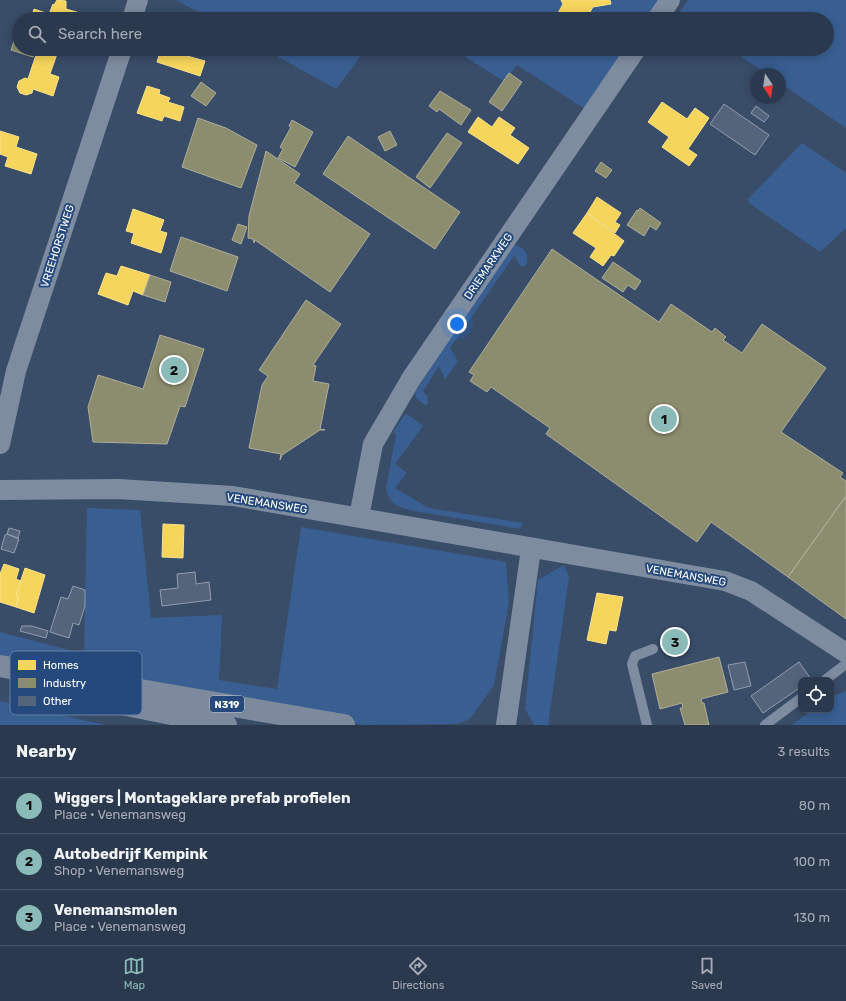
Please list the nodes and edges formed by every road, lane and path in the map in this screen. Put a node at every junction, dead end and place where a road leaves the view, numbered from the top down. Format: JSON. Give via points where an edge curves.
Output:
{"nodes":[{"id":1,"x":138,"y":0,"type":"edge"},
{"id":2,"x":670,"y":0,"type":"edge"},
{"id":3,"x":134,"y":12,"type":"edge"},
{"id":4,"x":662,"y":12,"type":"edge"},
{"id":5,"x":120,"y":56,"type":"edge"},
{"id":6,"x":631,"y":56,"type":"edge"},
{"id":7,"x":0,"y":444,"type":"edge"},
{"id":8,"x":0,"y":490,"type":"edge"},
{"id":9,"x":359,"y":518,"type":"junction"},
{"id":10,"x":531,"y":549,"type":"junction"},
{"id":11,"x":653,"y":649,"type":"dead end"},
{"id":12,"x":846,"y":653,"type":"edge"},
{"id":13,"x":846,"y":664,"type":"edge"},
{"id":14,"x":0,"y":666,"type":"edge"},
{"id":15,"x":10,"y":668,"type":"edge"},
{"id":16,"x":0,"y":671,"type":"edge"},
{"id":17,"x":10,"y":674,"type":"edge"},
{"id":18,"x":829,"y":677,"type":"edge"},
{"id":19,"x":142,"y":690,"type":"edge"},
{"id":20,"x":798,"y":700,"type":"edge"},
{"id":21,"x":142,"y":708,"type":"edge"},
{"id":22,"x":505,"y":723,"type":"edge"},
{"id":23,"x":226,"y":725,"type":"edge"},
{"id":24,"x":344,"y":725,"type":"edge"},
{"id":25,"x":647,"y":725,"type":"edge"},
{"id":26,"x":765,"y":725,"type":"edge"}],
"edges":[{"from":1,"to":3,"type":"street"},
{"from":2,"to":4,"type":"street"},
{"from":5,"to":7,"type":"street","name":"VREEHORSTWEG","via":[[16,371]]},
{"from":6,"to":9,"type":"street","name":"DRIEMARKWEG","via":[[411,379],[374,444]]},
{"from":8,"to":9,"type":"street","name":"VENEMANSWEG","via":[[118,490],[233,496]]},
{"from":9,"to":10,"type":"street","name":"VENEMANSWEG"},
{"from":10,"to":12,"type":"street","name":"VENEMANSWEG","via":[[725,581],[751,591]]},
{"from":10,"to":22,"type":"street"},
{"from":11,"to":25,"type":"lane","via":[[635,656],[632,664]]},
{"from":13,"to":18,"type":"lane"},
{"from":14,"to":15,"type":"main road","number":"N319"},
{"from":16,"to":17,"type":"main road","number":"N319"},
{"from":19,"to":24,"type":"main road","number":"N319"},
{"from":20,"to":26,"type":"lane"},
{"from":21,"to":23,"type":"main road","number":"N319"}]}
